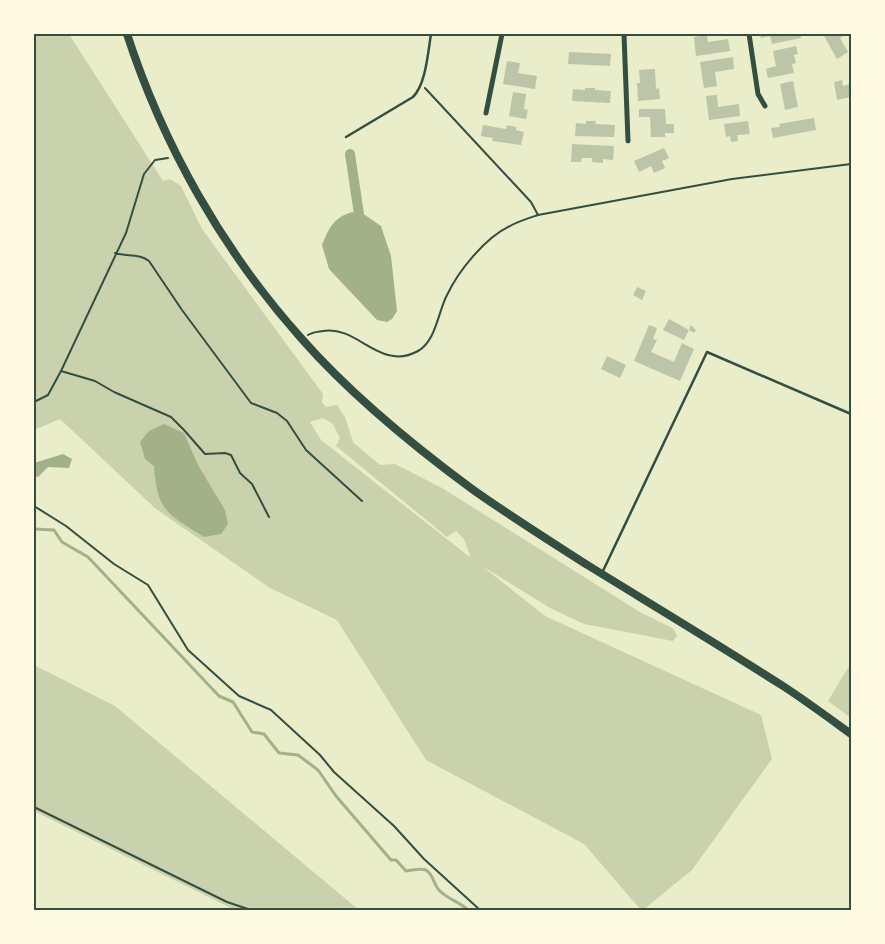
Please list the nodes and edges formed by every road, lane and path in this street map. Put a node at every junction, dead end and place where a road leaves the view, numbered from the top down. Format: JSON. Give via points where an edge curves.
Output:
{"nodes":[{"id":1,"x":127,"y":34,"type":"edge"},
{"id":2,"x":431,"y":34,"type":"edge"},
{"id":3,"x":502,"y":34,"type":"edge"},
{"id":4,"x":624,"y":34,"type":"edge"},
{"id":5,"x":749,"y":34,"type":"edge"},
{"id":6,"x":422,"y":84,"type":"junction"},
{"id":7,"x":765,"y":106,"type":"dead end"},
{"id":8,"x":486,"y":113,"type":"dead end"},
{"id":9,"x":346,"y":137,"type":"dead end"},
{"id":10,"x":628,"y":141,"type":"dead end"},
{"id":11,"x":178,"y":157,"type":"junction"},
{"id":12,"x":851,"y":164,"type":"edge"},
{"id":13,"x":538,"y":215,"type":"junction"},
{"id":14,"x":116,"y":253,"type":"junction"},
{"id":15,"x":301,"y":339,"type":"junction"},
{"id":16,"x":61,"y":370,"type":"junction"},
{"id":17,"x":34,"y":402,"type":"edge"},
{"id":18,"x":851,"y":414,"type":"edge"},
{"id":19,"x":362,"y":501,"type":"dead end"},
{"id":20,"x":34,"y":506,"type":"edge"},
{"id":21,"x":269,"y":517,"type":"dead end"},
{"id":22,"x":602,"y":573,"type":"junction"},
{"id":23,"x":851,"y":734,"type":"edge"},
{"id":24,"x":34,"y":807,"type":"edge"},
{"id":25,"x":251,"y":910,"type":"edge"},
{"id":26,"x":480,"y":910,"type":"edge"}],
"edges":[{"from":1,"to":11,"type":"main road"},
{"from":2,"to":6,"type":"lane"},
{"from":3,"to":8,"type":"street"},
{"from":4,"to":10,"type":"street"},
{"from":5,"to":7,"type":"street","via":[[758,94]]},
{"from":6,"to":9,"type":"lane","via":[[413,97]]},
{"from":6,"to":13,"type":"path","via":[[532,202]]},
{"from":11,"to":14,"type":"path","via":[[155,160],[144,174],[126,233]]},
{"from":11,"to":15,"type":"main road","via":[[231,249]]},
{"from":12,"to":13,"type":"path","via":[[732,179]]},
{"from":13,"to":15,"type":"path","via":[[510,226],[487,241],[447,294],[429,341],[409,356],[383,354],[341,332],[312,332]]},
{"from":14,"to":16,"type":"path"},
{"from":14,"to":19,"type":"path","via":[[148,261],[251,403],[281,416],[306,450]]},
{"from":15,"to":22,"type":"main road","via":[[355,394],[422,451],[474,490]]},
{"from":16,"to":17,"type":"path","via":[[48,395]]},
{"from":16,"to":21,"type":"path","via":[[95,381],[170,417],[205,454],[231,455],[240,473],[252,484]]},
{"from":18,"to":22,"type":"lane","via":[[707,352]]},
{"from":20,"to":26,"type":"path","via":[[66,526],[114,564],[148,584],[188,650],[239,696],[271,710]]},
{"from":22,"to":23,"type":"main road","via":[[786,688]]},
{"from":24,"to":25,"type":"path","via":[[227,902]]}]}
